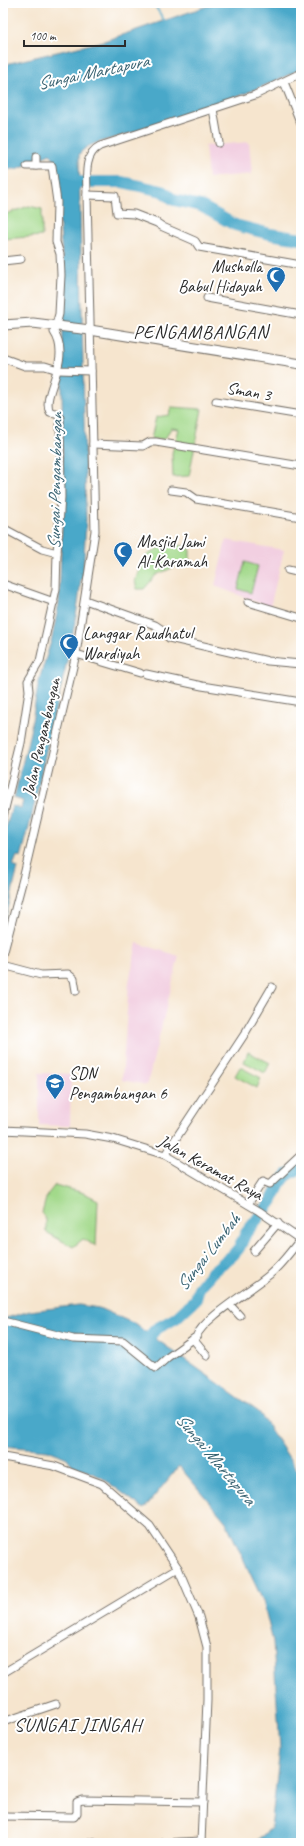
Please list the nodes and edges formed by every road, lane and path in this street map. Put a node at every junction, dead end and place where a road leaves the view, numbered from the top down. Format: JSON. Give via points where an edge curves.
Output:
{"nodes":[{"id":1,"x":301,"y":73,"type":"edge"},
{"id":2,"x":284,"y":82,"type":"junction"},
{"id":3,"x":213,"y":109,"type":"junction"},
{"id":4,"x":301,"y":124,"type":"edge"},
{"id":5,"x":219,"y":143,"type":"dead end"},
{"id":6,"x":36,"y":157,"type":"dead end"},
{"id":7,"x":27,"y":166,"type":"dead end"},
{"id":8,"x":36,"y":166,"type":"junction"},
{"id":9,"x":87,"y":195,"type":"junction"},
{"id":10,"x":21,"y":259,"type":"dead end"},
{"id":11,"x":3,"y":261,"type":"edge"},
{"id":12,"x":301,"y":266,"type":"edge"},
{"id":13,"x":207,"y":298,"type":"dead end"},
{"id":14,"x":301,"y":315,"type":"edge"},
{"id":15,"x":3,"y":325,"type":"edge"},
{"id":16,"x":58,"y":326,"type":"junction"},
{"id":17,"x":87,"y":330,"type":"junction"},
{"id":18,"x":3,"y":358,"type":"edge"},
{"id":19,"x":301,"y":364,"type":"edge"},
{"id":20,"x":60,"y":370,"type":"junction"},
{"id":21,"x":88,"y":371,"type":"junction"},
{"id":22,"x":216,"y":401,"type":"dead end"},
{"id":23,"x":301,"y":415,"type":"edge"},
{"id":24,"x":93,"y":444,"type":"junction"},
{"id":25,"x":301,"y":466,"type":"edge"},
{"id":26,"x":171,"y":490,"type":"dead end"},
{"id":27,"x":301,"y":517,"type":"edge"},
{"id":28,"x":3,"y":528,"type":"edge"},
{"id":29,"x":57,"y":553,"type":"junction"},
{"id":30,"x":288,"y":570,"type":"dead end"},
{"id":31,"x":301,"y":573,"type":"edge"},
{"id":32,"x":3,"y":584,"type":"edge"},
{"id":33,"x":85,"y":600,"type":"junction"},
{"id":34,"x":54,"y":602,"type":"junction"},
{"id":35,"x":248,"y":602,"type":"dead end"},
{"id":36,"x":301,"y":618,"type":"edge"},
{"id":37,"x":76,"y":654,"type":"junction"},
{"id":38,"x":301,"y":664,"type":"edge"},
{"id":39,"x":301,"y":702,"type":"edge"},
{"id":40,"x":3,"y":817,"type":"edge"},
{"id":41,"x":3,"y":955,"type":"edge"},
{"id":42,"x":3,"y":965,"type":"edge"},
{"id":43,"x":272,"y":988,"type":"dead end"},
{"id":44,"x":76,"y":992,"type":"dead end"},
{"id":45,"x":3,"y":1130,"type":"edge"},
{"id":46,"x":165,"y":1155,"type":"junction"},
{"id":47,"x":301,"y":1155,"type":"edge"},
{"id":48,"x":248,"y":1204,"type":"junction"},
{"id":49,"x":278,"y":1223,"type":"junction"},
{"id":50,"x":301,"y":1229,"type":"edge"},
{"id":51,"x":299,"y":1239,"type":"edge"},
{"id":52,"x":254,"y":1251,"type":"dead end"},
{"id":53,"x":230,"y":1305,"type":"junction"},
{"id":54,"x":240,"y":1316,"type":"dead end"},
{"id":55,"x":3,"y":1321,"type":"edge"},
{"id":56,"x":193,"y":1339,"type":"junction"},
{"id":57,"x":207,"y":1356,"type":"dead end"},
{"id":58,"x":3,"y":1457,"type":"edge"},
{"id":59,"x":178,"y":1568,"type":"junction"},
{"id":60,"x":3,"y":1673,"type":"edge"},
{"id":61,"x":56,"y":1704,"type":"dead end"},
{"id":62,"x":3,"y":1722,"type":"edge"},
{"id":63,"x":203,"y":1802,"type":"junction"},
{"id":64,"x":3,"y":1816,"type":"edge"},
{"id":65,"x":201,"y":1842,"type":"edge"},
{"id":66,"x":163,"y":1843,"type":"edge"}],
"edges":[{"from":1,"to":2,"type":"street","name":"Jalan Pengambangan"},
{"from":2,"to":3,"type":"street","name":"Jalan Pengambangan"},
{"from":2,"to":4,"type":"street"},
{"from":3,"to":5,"type":"street"},
{"from":3,"to":9,"type":"street","name":"Jalan Pengambangan","via":[[94,148],[88,160]]},
{"from":6,"to":8,"type":"street"},
{"from":7,"to":8,"type":"street"},
{"from":8,"to":16,"type":"street","via":[[52,166],[56,197],[56,242],[60,254],[61,275]]},
{"from":9,"to":12,"type":"street","via":[[115,196],[117,213],[134,214],[157,223],[195,240],[199,246]]},
{"from":9,"to":17,"type":"street","name":"Jalan Pengambangan"},
{"from":10,"to":11,"type":"street"},
{"from":13,"to":14,"type":"street"},
{"from":15,"to":16,"type":"main road","via":[[33,323]]},
{"from":16,"to":17,"type":"main road"},
{"from":16,"to":20,"type":"street","via":[[54,333],[60,346]]},
{"from":17,"to":19,"type":"main road"},
{"from":17,"to":21,"type":"street","name":"Jalan Pengambangan"},
{"from":18,"to":20,"type":"street","via":[[25,366],[45,366]]},
{"from":20,"to":21,"type":"street"},
{"from":20,"to":29,"type":"street","via":[[50,391],[48,409],[59,415],[60,421],[61,497]]},
{"from":21,"to":24,"type":"street","name":"Jalan Pengambangan"},
{"from":22,"to":23,"type":"street","name":"Sman 3"},
{"from":24,"to":25,"type":"street","via":[[143,446],[156,442]]},
{"from":24,"to":33,"type":"street","name":"Jalan Pengambangan","via":[[95,524]]},
{"from":26,"to":27,"type":"street","via":[[186,492],[196,499]]},
{"from":28,"to":29,"type":"street"},
{"from":29,"to":34,"type":"street"},
{"from":30,"to":31,"type":"street"},
{"from":32,"to":34,"type":"street"},
{"from":33,"to":37,"type":"street","name":"Jalan Pengambangan"},
{"from":33,"to":38,"type":"street","via":[[155,625],[168,638],[268,661]]},
{"from":34,"to":40,"type":"street","via":[[40,661],[28,681],[29,691],[21,743]]},
{"from":35,"to":36,"type":"street"},
{"from":37,"to":39,"type":"street","via":[[143,674]]},
{"from":37,"to":41,"type":"street","name":"Jalan Pengambangan"},
{"from":42,"to":44,"type":"street","via":[[41,975],[70,975],[75,981]]},
{"from":43,"to":46,"type":"street"},
{"from":45,"to":46,"type":"street","name":"Jalan Keramat Raya","via":[[85,1134],[113,1139]]},
{"from":46,"to":48,"type":"street","name":"Jalan Keramat Raya"},
{"from":47,"to":48,"type":"street","via":[[270,1184],[263,1181]]},
{"from":48,"to":49,"type":"street","name":"Jalan Keramat Raya"},
{"from":49,"to":51,"type":"street","name":"Jalan Keramat Raya"},
{"from":49,"to":52,"type":"street"},
{"from":50,"to":51,"type":"street"},
{"from":51,"to":53,"type":"street","via":[[271,1274]]},
{"from":53,"to":54,"type":"street"},
{"from":53,"to":56,"type":"street","via":[[212,1318]]},
{"from":55,"to":56,"type":"street","via":[[73,1339],[123,1341],[156,1368]]},
{"from":56,"to":57,"type":"street"},
{"from":58,"to":59,"type":"street","via":[[54,1466],[102,1484],[150,1526]]},
{"from":59,"to":60,"type":"street"},
{"from":59,"to":63,"type":"street","via":[[199,1617],[206,1647],[207,1700]]},
{"from":61,"to":62,"type":"street"},
{"from":63,"to":64,"type":"street","via":[[82,1800],[77,1802],[77,1813],[74,1817]]},
{"from":63,"to":65,"type":"street"},
{"from":65,"to":66,"type":"street"}]}
